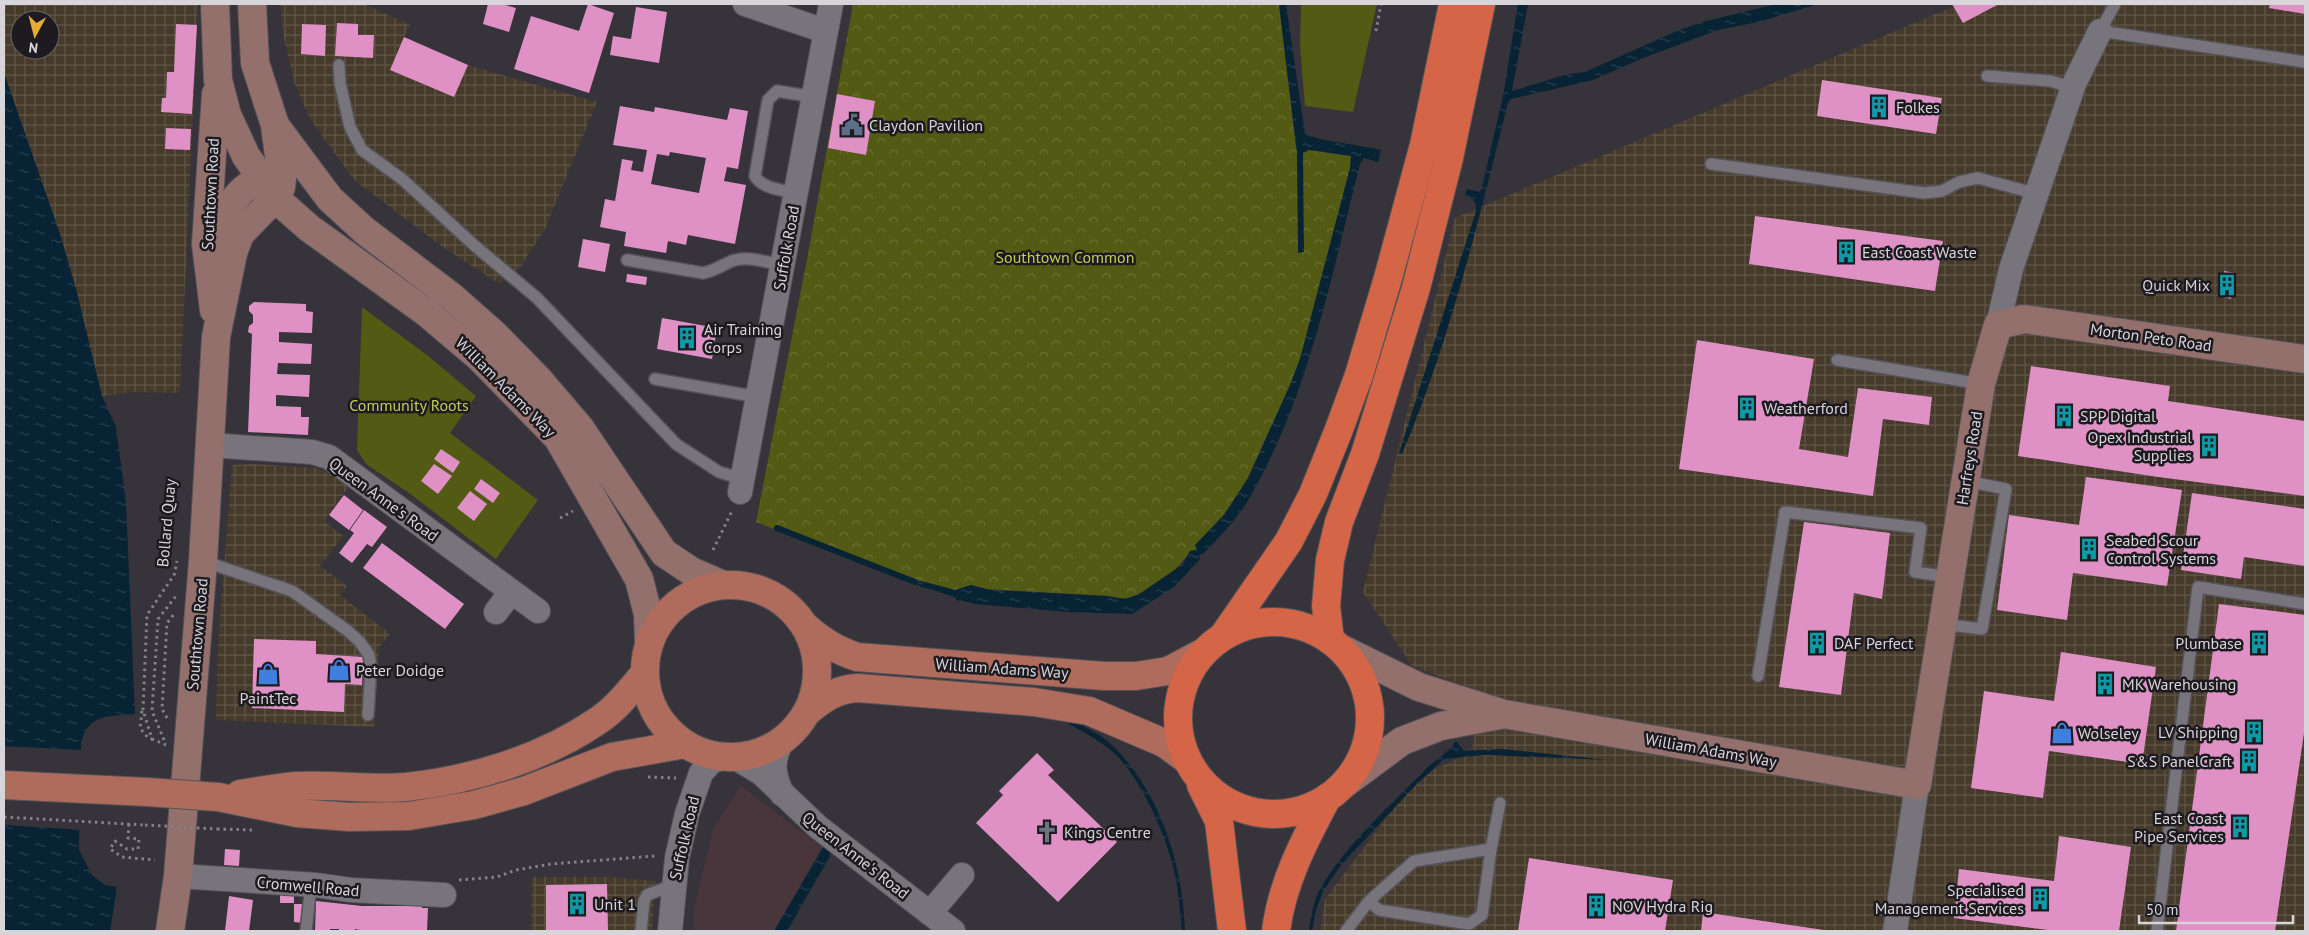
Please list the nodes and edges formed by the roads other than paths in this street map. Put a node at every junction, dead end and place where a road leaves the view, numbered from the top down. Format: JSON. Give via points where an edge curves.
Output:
{"nodes":[{"id":1,"x":215,"y":4,"type":"edge"},
{"id":2,"x":252,"y":4,"type":"edge"},
{"id":3,"x":745,"y":4,"type":"edge"},
{"id":4,"x":830,"y":4,"type":"edge"},
{"id":5,"x":1453,"y":4,"type":"edge"},
{"id":6,"x":1481,"y":4,"type":"edge"},
{"id":7,"x":2115,"y":4,"type":"edge"},
{"id":8,"x":2100,"y":31,"type":"junction"},
{"id":9,"x":826,"y":32,"type":"junction"},
{"id":10,"x":2305,"y":62,"type":"edge"},
{"id":11,"x":339,"y":65,"type":"dead end"},
{"id":12,"x":1987,"y":76,"type":"dead end"},
{"id":13,"x":218,"y":80,"type":"junction"},
{"id":14,"x":2072,"y":88,"type":"junction"},
{"id":15,"x":814,"y":97,"type":"junction"},
{"id":16,"x":275,"y":125,"type":"junction"},
{"id":17,"x":1711,"y":164,"type":"dead end"},
{"id":18,"x":273,"y":185,"type":"junction"},
{"id":19,"x":796,"y":193,"type":"junction"},
{"id":20,"x":2037,"y":194,"type":"junction"},
{"id":21,"x":330,"y":199,"type":"junction"},
{"id":22,"x":627,"y":260,"type":"dead end"},
{"id":23,"x":783,"y":265,"type":"junction"},
{"id":24,"x":212,"y":296,"type":"junction"},
{"id":25,"x":1998,"y":325,"type":"junction"},
{"id":26,"x":216,"y":337,"type":"junction"},
{"id":27,"x":2305,"y":359,"type":"edge"},
{"id":28,"x":1837,"y":360,"type":"dead end"},
{"id":29,"x":655,"y":379,"type":"dead end"},
{"id":30,"x":1981,"y":384,"type":"junction"},
{"id":31,"x":758,"y":397,"type":"junction"},
{"id":32,"x":210,"y":445,"type":"junction"},
{"id":33,"x":1965,"y":481,"type":"junction"},
{"id":34,"x":742,"y":486,"type":"joint"},
{"id":35,"x":190,"y":559,"type":"junction"},
{"id":36,"x":1950,"y":577,"type":"junction"},
{"id":37,"x":721,"y":584,"type":"junction"},
{"id":38,"x":511,"y":592,"type":"junction"},
{"id":39,"x":2305,"y":604,"type":"edge"},
{"id":40,"x":538,"y":610,"type":"dead end"},
{"id":41,"x":496,"y":612,"type":"dead end"},
{"id":42,"x":1942,"y":624,"type":"junction"},
{"id":43,"x":805,"y":626,"type":"junction"},
{"id":44,"x":1224,"y":635,"type":"junction"},
{"id":45,"x":649,"y":642,"type":"junction"},
{"id":46,"x":1336,"y":645,"type":"junction"},
{"id":47,"x":1202,"y":653,"type":"junction"},
{"id":48,"x":644,"y":674,"type":"junction"},
{"id":49,"x":1758,"y":676,"type":"dead end"},
{"id":50,"x":808,"y":711,"type":"junction"},
{"id":51,"x":1504,"y":714,"type":"junction"},
{"id":52,"x":368,"y":715,"type":"dead end"},
{"id":53,"x":782,"y":741,"type":"junction"},
{"id":54,"x":685,"y":744,"type":"junction"},
{"id":55,"x":728,"y":757,"type":"junction"},
{"id":56,"x":1192,"y":769,"type":"junction"},
{"id":57,"x":4,"y":785,"type":"edge"},
{"id":58,"x":1917,"y":785,"type":"junction"},
{"id":59,"x":1336,"y":791,"type":"junction"},
{"id":60,"x":783,"y":796,"type":"junction"},
{"id":61,"x":218,"y":797,"type":"junction"},
{"id":62,"x":1500,"y":803,"type":"dead end"},
{"id":63,"x":1491,"y":848,"type":"junction"},
{"id":64,"x":170,"y":868,"type":"junction"},
{"id":65,"x":962,"y":875,"type":"dead end"},
{"id":66,"x":310,"y":885,"type":"junction"},
{"id":67,"x":673,"y":885,"type":"junction"},
{"id":68,"x":444,"y":890,"type":"road end"},
{"id":69,"x":1369,"y":901,"type":"junction"},
{"id":70,"x":930,"y":913,"type":"junction"},
{"id":71,"x":170,"y":931,"type":"edge"},
{"id":72,"x":306,"y":931,"type":"edge"},
{"id":73,"x":642,"y":931,"type":"edge"},
{"id":74,"x":670,"y":931,"type":"edge"},
{"id":75,"x":952,"y":931,"type":"edge"},
{"id":76,"x":1232,"y":931,"type":"edge"},
{"id":77,"x":1276,"y":931,"type":"edge"},
{"id":78,"x":1346,"y":931,"type":"edge"},
{"id":79,"x":1895,"y":931,"type":"edge"},
{"id":80,"x":2157,"y":931,"type":"edge"}],
"edges":[{"from":1,"to":13,"type":"street"},
{"from":2,"to":16,"type":"street","via":[[255,63]]},
{"from":3,"to":9,"type":"street"},
{"from":4,"to":9,"type":"street","name":"Suffolk Road"},
{"from":5,"to":44,"type":"highway","via":[[1421,155],[1388,278],[1338,432],[1313,494],[1289,541]]},
{"from":6,"to":46,"type":"highway","via":[[1449,158],[1416,288],[1332,550],[1326,606]]},
{"from":7,"to":8,"type":"lane","name":"Harfreys Road"},
{"from":8,"to":10,"type":"lane"},
{"from":8,"to":14,"type":"street","name":"Harfreys Road"},
{"from":9,"to":15,"type":"street","name":"Suffolk Road"},
{"from":11,"to":34,"type":"lane","via":[[350,127],[362,150],[402,179],[536,298],[676,444]]},
{"from":12,"to":14,"type":"lane","via":[[2051,81]]},
{"from":13,"to":18,"type":"street","via":[[227,115],[246,156]]},
{"from":13,"to":24,"type":"street","name":"Southtown Road","via":[[206,244]]},
{"from":14,"to":20,"type":"street","name":"Harfreys Road"},
{"from":15,"to":19,"type":"street","name":"Suffolk Road"},
{"from":15,"to":19,"type":"lane","via":[[777,91],[768,100],[755,176],[768,186]]},
{"from":16,"to":18,"type":"street"},
{"from":16,"to":21,"type":"street","name":"William Adams Way"},
{"from":17,"to":20,"type":"lane","via":[[1924,193],[1942,191],[1959,182],[1978,178]]},
{"from":18,"to":21,"type":"street","name":"William Adams Way","via":[[305,185]]},
{"from":18,"to":24,"type":"street","via":[[250,185],[226,212],[219,232]]},
{"from":18,"to":26,"type":"street","name":"Southtown Road","via":[[240,234],[233,253]]},
{"from":18,"to":45,"type":"street","name":"William Adams Way","via":[[309,228],[427,313],[479,357],[558,438],[639,579],[648,614]]},
{"from":19,"to":23,"type":"street","name":"Suffolk Road"},
{"from":20,"to":25,"type":"street","name":"Harfreys Road","via":[[2011,269]]},
{"from":21,"to":37,"type":"street","name":"William Adams Way","via":[[495,335],[580,428],[664,553],[690,571]]},
{"from":22,"to":23,"type":"lane","via":[[703,273],[740,259]]},
{"from":23,"to":31,"type":"street","name":"Suffolk Road"},
{"from":24,"to":26,"type":"street","name":"Southtown Road"},
{"from":25,"to":27,"type":"street","name":"Morton Peto Road","via":[[2024,319]]},
{"from":25,"to":30,"type":"street","name":"Harfreys Road"},
{"from":26,"to":32,"type":"street","name":"Southtown Road"},
{"from":28,"to":30,"type":"lane"},
{"from":29,"to":31,"type":"lane"},
{"from":30,"to":33,"type":"street","name":"Harfreys Road"},
{"from":31,"to":34,"type":"street","name":"Suffolk Road"},
{"from":32,"to":35,"type":"street","name":"Southtown Road"},
{"from":32,"to":38,"type":"street","name":"Queen Anne's Road","via":[[312,452],[328,457]]},
{"from":33,"to":36,"type":"street","name":"Harfreys Road"},
{"from":33,"to":42,"type":"lane","via":[[2006,489],[1982,630]]},
{"from":35,"to":52,"type":"lane","via":[[292,591],[360,642],[369,655],[371,666]]},
{"from":35,"to":64,"type":"street","name":"Southtown Road"},
{"from":36,"to":42,"type":"street","name":"Harfreys Road"},
{"from":36,"to":49,"type":"lane","via":[[1915,572],[1921,528],[1785,512]]},
{"from":37,"to":43,"type":"main road","via":[[742,583],[768,592],[789,607]]},
{"from":37,"to":45,"type":"main road","via":[[696,591],[676,604],[660,621]]},
{"from":38,"to":40,"type":"street","name":"Queen Anne's Road"},
{"from":38,"to":41,"type":"street"},
{"from":39,"to":80,"type":"lane","via":[[2198,587]]},
{"from":42,"to":58,"type":"street","name":"Harfreys Road"},
{"from":43,"to":47,"type":"main road","name":"William Adams Way","via":[[825,643],[857,657],[1104,676],[1168,672]]},
{"from":43,"to":50,"type":"main road","via":[[816,654],[817,673]]},
{"from":44,"to":46,"type":"highway","via":[[1250,624],[1277,622],[1305,627]]},
{"from":44,"to":47,"type":"highway"},
{"from":45,"to":48,"type":"main road"},
{"from":46,"to":51,"type":"street","name":"William Adams Way","via":[[1419,687]]},
{"from":46,"to":59,"type":"highway","via":[[1357,669],[1366,692],[1370,716],[1367,741],[1358,764]]},
{"from":47,"to":56,"type":"highway","via":[[1186,676],[1178,704],[1178,732]]},
{"from":48,"to":54,"type":"main road","via":[[656,714]]},
{"from":48,"to":61,"type":"main road","via":[[621,702],[596,722],[551,748],[467,776],[407,786],[296,786]]},
{"from":50,"to":53,"type":"main road","via":[[797,728]]},
{"from":50,"to":56,"type":"main road","name":"William Adams Way","via":[[825,697],[843,689],[858,688],[1034,702],[1089,711],[1164,743]]},
{"from":51,"to":58,"type":"street","name":"William Adams Way"},
{"from":51,"to":59,"type":"street","name":"William Adams Way","via":[[1441,726],[1402,741]]},
{"from":53,"to":55,"type":"main road","via":[[751,755]]},
{"from":53,"to":60,"type":"street","via":[[774,764]]},
{"from":54,"to":55,"type":"main road","via":[[703,753]]},
{"from":54,"to":61,"type":"main road","via":[[612,757],[524,791],[474,805],[409,816],[349,817],[297,813]]},
{"from":55,"to":60,"type":"street","name":"Queen Anne's Road","via":[[761,773]]},
{"from":55,"to":67,"type":"street","name":"Suffolk Road","via":[[711,762],[701,774],[687,814]]},
{"from":56,"to":59,"type":"highway","via":[[1220,798],[1245,810],[1273,814],[1301,810]]},
{"from":56,"to":76,"type":"highway","via":[[1219,821]]},
{"from":57,"to":61,"type":"main road","bridge":true},
{"from":58,"to":79,"type":"street","name":"Harfreys Road"},
{"from":59,"to":77,"type":"highway","via":[[1303,841],[1290,873]]},
{"from":60,"to":70,"type":"street","name":"Queen Anne's Road"},
{"from":62,"to":63,"type":"lane"},
{"from":63,"to":69,"type":"lane","via":[[1414,861]]},
{"from":63,"to":69,"type":"lane","via":[[1482,915],[1469,924],[1379,910]]},
{"from":64,"to":66,"type":"street","name":"Cromwell Road"},
{"from":64,"to":71,"type":"street","name":"Southtown Road"},
{"from":65,"to":70,"type":"street"},
{"from":66,"to":68,"type":"street","name":"Cromwell Road","via":[[351,890]]},
{"from":66,"to":72,"type":"lane"},
{"from":67,"to":73,"type":"lane","via":[[647,895]]},
{"from":67,"to":74,"type":"street","name":"Suffolk Road"},
{"from":69,"to":78,"type":"lane"},
{"from":70,"to":75,"type":"street","name":"Queen Anne's Road"}]}
